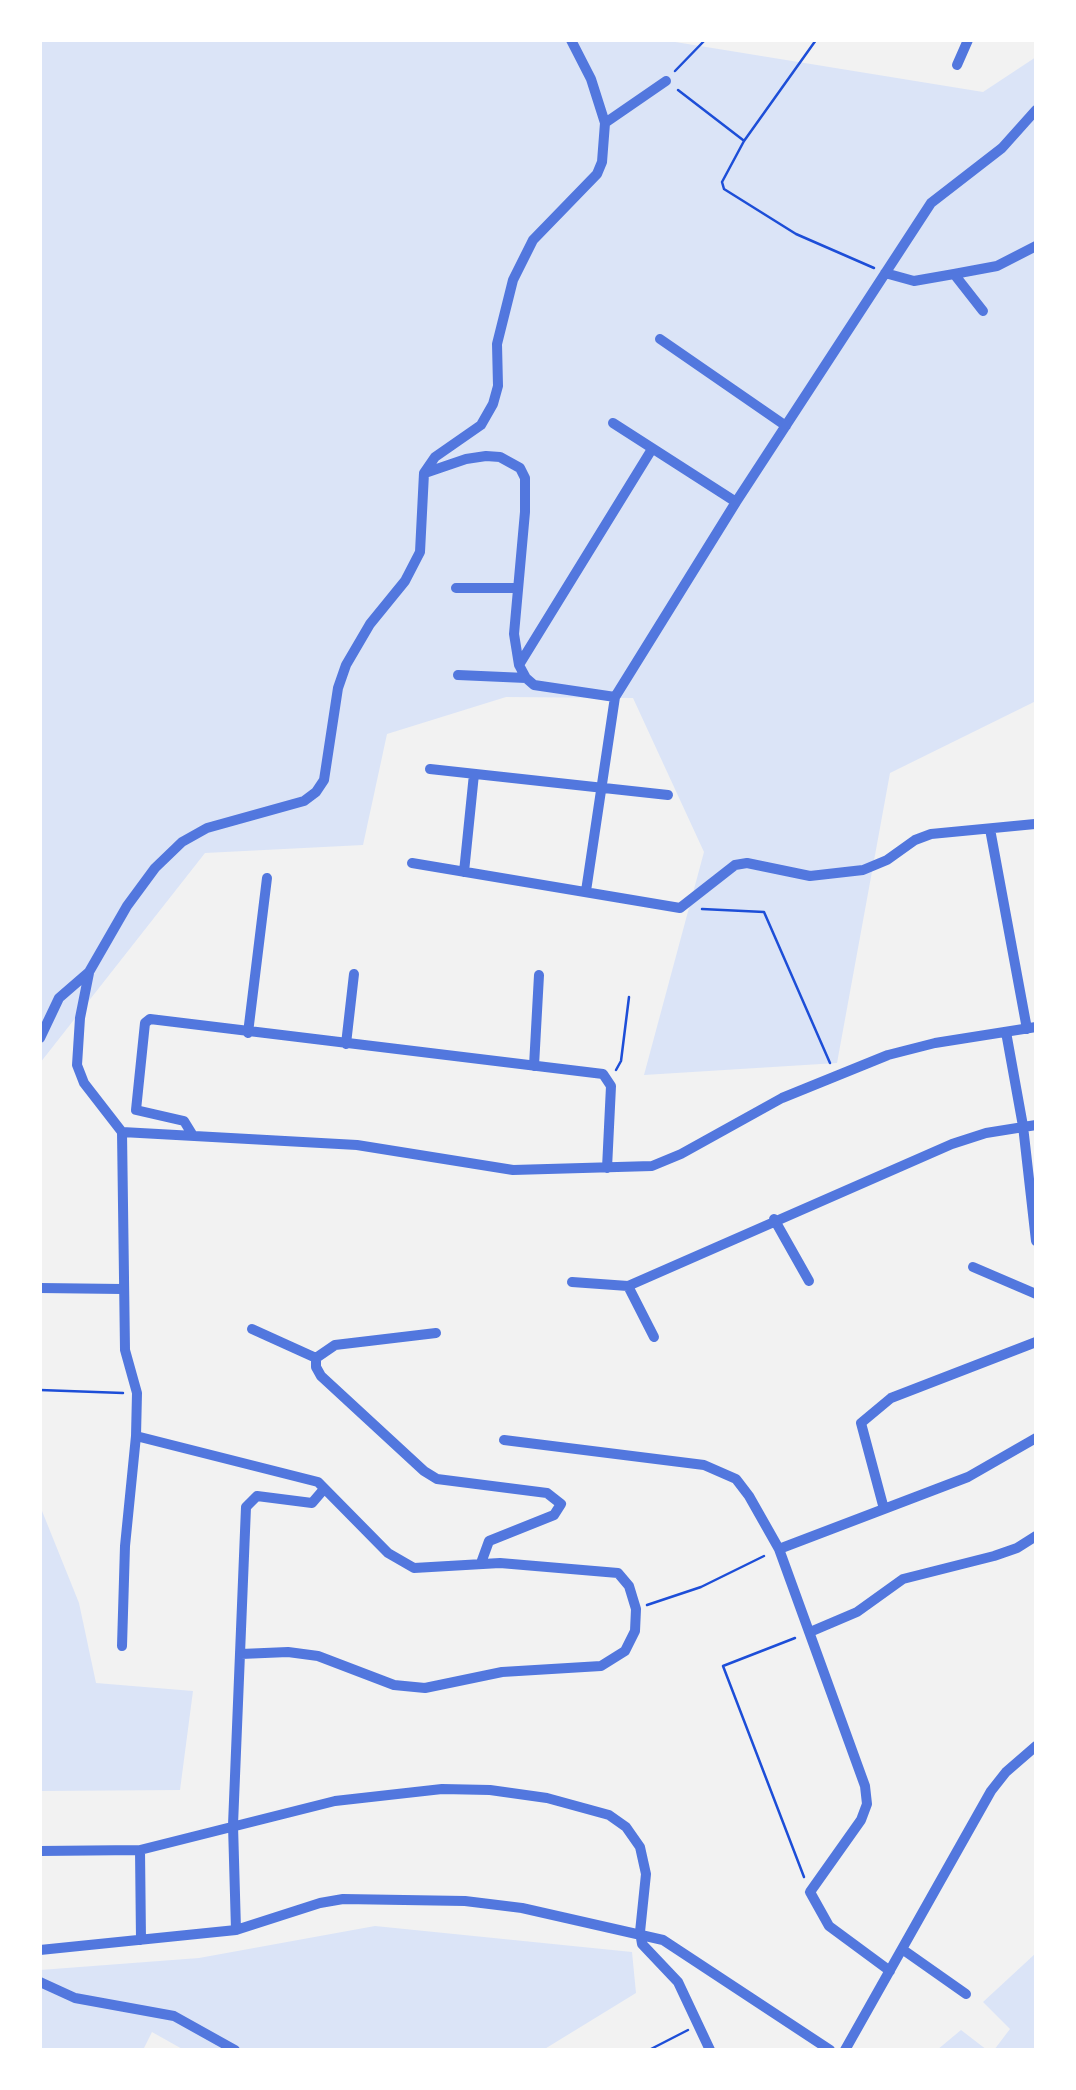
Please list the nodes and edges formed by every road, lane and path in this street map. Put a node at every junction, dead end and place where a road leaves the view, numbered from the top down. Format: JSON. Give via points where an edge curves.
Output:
{"nodes":[{"id":1,"x":572,"y":40,"type":"edge"},
{"id":2,"x":705,"y":40,"type":"edge"},
{"id":3,"x":816,"y":40,"type":"edge"},
{"id":4,"x":968,"y":40,"type":"edge"},
{"id":5,"x":957,"y":65,"type":"dead end"},
{"id":6,"x":666,"y":81,"type":"junction"},
{"id":7,"x":1036,"y":110,"type":"edge"},
{"id":8,"x":605,"y":123,"type":"junction"},
{"id":9,"x":744,"y":141,"type":"junction"},
{"id":10,"x":1036,"y":246,"type":"edge"},
{"id":11,"x":884,"y":273,"type":"junction"},
{"id":12,"x":954,"y":274,"type":"junction"},
{"id":13,"x":983,"y":311,"type":"dead end"},
{"id":14,"x":660,"y":339,"type":"dead end"},
{"id":15,"x":613,"y":424,"type":"dead end"},
{"id":16,"x":786,"y":426,"type":"junction"},
{"id":17,"x":652,"y":449,"type":"junction"},
{"id":18,"x":424,"y":473,"type":"junction"},
{"id":19,"x":736,"y":502,"type":"junction"},
{"id":20,"x":456,"y":588,"type":"dead end"},
{"id":21,"x":518,"y":588,"type":"junction"},
{"id":22,"x":519,"y":665,"type":"junction"},
{"id":23,"x":458,"y":675,"type":"dead end"},
{"id":24,"x":526,"y":678,"type":"junction"},
{"id":25,"x":615,"y":696,"type":"junction"},
{"id":26,"x":430,"y":769,"type":"dead end"},
{"id":27,"x":474,"y":774,"type":"junction"},
{"id":28,"x":602,"y":788,"type":"junction"},
{"id":29,"x":668,"y":795,"type":"dead end"},
{"id":30,"x":1035,"y":824,"type":"edge"},
{"id":31,"x":990,"y":828,"type":"junction"},
{"id":32,"x":412,"y":864,"type":"dead end"},
{"id":33,"x":464,"y":872,"type":"junction"},
{"id":34,"x":267,"y":878,"type":"dead end"},
{"id":35,"x":586,"y":890,"type":"junction"},
{"id":36,"x":680,"y":908,"type":"junction"},
{"id":37,"x":89,"y":972,"type":"junction"},
{"id":38,"x":354,"y":974,"type":"dead end"},
{"id":39,"x":540,"y":976,"type":"dead end"},
{"id":40,"x":629,"y":997,"type":"dead end"},
{"id":41,"x":1032,"y":1028,"type":"edge"},
{"id":42,"x":1006,"y":1032,"type":"junction"},
{"id":43,"x":248,"y":1033,"type":"junction"},
{"id":44,"x":40,"y":1038,"type":"edge"},
{"id":45,"x":346,"y":1044,"type":"junction"},
{"id":46,"x":534,"y":1066,"type":"junction"},
{"id":47,"x":836,"y":1075,"type":"junction"},
{"id":48,"x":608,"y":1078,"type":"junction"},
{"id":49,"x":1036,"y":1125,"type":"edge"},
{"id":50,"x":1023,"y":1126,"type":"junction"},
{"id":51,"x":122,"y":1132,"type":"junction"},
{"id":52,"x":192,"y":1134,"type":"junction"},
{"id":53,"x":607,"y":1168,"type":"junction"},
{"id":54,"x":774,"y":1219,"type":"junction"},
{"id":55,"x":1036,"y":1242,"type":"edge"},
{"id":56,"x":972,"y":1267,"type":"dead end"},
{"id":57,"x":809,"y":1281,"type":"dead end"},
{"id":58,"x":572,"y":1282,"type":"dead end"},
{"id":59,"x":628,"y":1286,"type":"junction"},
{"id":60,"x":40,"y":1288,"type":"edge"},
{"id":61,"x":122,"y":1289,"type":"junction"},
{"id":62,"x":1036,"y":1294,"type":"edge"},
{"id":63,"x":252,"y":1329,"type":"dead end"},
{"id":64,"x":436,"y":1333,"type":"dead end"},
{"id":65,"x":654,"y":1337,"type":"dead end"},
{"id":66,"x":1036,"y":1342,"type":"edge"},
{"id":67,"x":316,"y":1358,"type":"junction"},
{"id":68,"x":40,"y":1390,"type":"edge"},
{"id":69,"x":136,"y":1393,"type":"junction"},
{"id":70,"x":136,"y":1436,"type":"junction"},
{"id":71,"x":1036,"y":1438,"type":"edge"},
{"id":72,"x":504,"y":1440,"type":"dead end"},
{"id":73,"x":324,"y":1489,"type":"junction"},
{"id":74,"x":884,"y":1510,"type":"junction"},
{"id":75,"x":1036,"y":1536,"type":"edge"},
{"id":76,"x":779,"y":1549,"type":"junction"},
{"id":77,"x":481,"y":1563,"type":"junction"},
{"id":78,"x":636,"y":1609,"type":"junction"},
{"id":79,"x":810,"y":1632,"type":"junction"},
{"id":80,"x":122,"y":1646,"type":"dead end"},
{"id":81,"x":241,"y":1654,"type":"junction"},
{"id":82,"x":1036,"y":1746,"type":"edge"},
{"id":83,"x":233,"y":1824,"type":"junction"},
{"id":84,"x":140,"y":1850,"type":"junction"},
{"id":85,"x":40,"y":1851,"type":"edge"},
{"id":86,"x":810,"y":1892,"type":"junction"},
{"id":87,"x":236,"y":1930,"type":"junction"},
{"id":88,"x":640,"y":1932,"type":"junction"},
{"id":89,"x":141,"y":1940,"type":"junction"},
{"id":90,"x":902,"y":1949,"type":"junction"},
{"id":91,"x":40,"y":1950,"type":"edge"},
{"id":92,"x":890,"y":1971,"type":"junction"},
{"id":93,"x":40,"y":1982,"type":"edge"},
{"id":94,"x":966,"y":1994,"type":"dead end"},
{"id":95,"x":698,"y":2024,"type":"junction"},
{"id":96,"x":235,"y":2050,"type":"edge"},
{"id":97,"x":649,"y":2050,"type":"edge"},
{"id":98,"x":710,"y":2050,"type":"edge"},
{"id":99,"x":830,"y":2050,"type":"edge"},
{"id":100,"x":845,"y":2050,"type":"edge"}],
"edges":[{"from":1,"to":8,"type":"street"},
{"from":2,"to":6,"type":"path"},
{"from":3,"to":9,"type":"path"},
{"from":4,"to":5,"type":"street"},
{"from":6,"to":8,"type":"street"},
{"from":6,"to":9,"type":"path"},
{"from":7,"to":11,"type":"street","via":[[1002,148],[931,203]]},
{"from":8,"to":18,"type":"street","via":[[597,174],[533,240],[513,280],[497,344],[493,404],[481,425],[435,457]]},
{"from":9,"to":11,"type":"path","via":[[722,176],[724,189],[796,234]]},
{"from":10,"to":12,"type":"street","via":[[997,266]]},
{"from":11,"to":12,"type":"street","via":[[914,280]]},
{"from":11,"to":16,"type":"street"},
{"from":12,"to":13,"type":"street"},
{"from":14,"to":16,"type":"street"},
{"from":15,"to":17,"type":"street"},
{"from":16,"to":19,"type":"street"},
{"from":17,"to":19,"type":"street"},
{"from":17,"to":22,"type":"street"},
{"from":18,"to":21,"type":"street","via":[[486,456],[520,468],[525,512]]},
{"from":18,"to":37,"type":"street","via":[[420,552],[346,665],[316,792],[182,842],[154,868]]},
{"from":19,"to":25,"type":"street"},
{"from":20,"to":21,"type":"street"},
{"from":21,"to":22,"type":"street"},
{"from":22,"to":24,"type":"street"},
{"from":23,"to":24,"type":"street"},
{"from":24,"to":25,"type":"street","via":[[534,685]]},
{"from":25,"to":28,"type":"street"},
{"from":26,"to":27,"type":"street"},
{"from":27,"to":28,"type":"street"},
{"from":27,"to":33,"type":"street"},
{"from":28,"to":29,"type":"street"},
{"from":28,"to":35,"type":"street"},
{"from":30,"to":31,"type":"street"},
{"from":31,"to":36,"type":"street","via":[[930,834],[863,870],[810,876],[735,865]]},
{"from":31,"to":41,"type":"street"},
{"from":32,"to":33,"type":"street"},
{"from":33,"to":35,"type":"street"},
{"from":34,"to":43,"type":"street"},
{"from":35,"to":36,"type":"street"},
{"from":36,"to":47,"type":"path","via":[[764,912]]},
{"from":37,"to":44,"type":"street","via":[[59,998]]},
{"from":37,"to":51,"type":"street","via":[[77,1065]]},
{"from":38,"to":45,"type":"street"},
{"from":39,"to":46,"type":"street"},
{"from":40,"to":48,"type":"path","via":[[621,1060]]},
{"from":41,"to":42,"type":"street"},
{"from":42,"to":47,"type":"street","via":[[888,1055]]},
{"from":42,"to":50,"type":"street"},
{"from":43,"to":45,"type":"street"},
{"from":43,"to":52,"type":"street","via":[[144,1023],[136,1110],[184,1121]]},
{"from":45,"to":46,"type":"street"},
{"from":46,"to":48,"type":"street"},
{"from":47,"to":53,"type":"street","via":[[667,1161]]},
{"from":48,"to":53,"type":"street"},
{"from":49,"to":50,"type":"street"},
{"from":50,"to":54,"type":"street","via":[[952,1144]]},
{"from":50,"to":55,"type":"street"},
{"from":51,"to":52,"type":"street"},
{"from":51,"to":61,"type":"street"},
{"from":52,"to":53,"type":"street","via":[[358,1145],[513,1170]]},
{"from":54,"to":57,"type":"street"},
{"from":54,"to":59,"type":"street"},
{"from":56,"to":62,"type":"street"},
{"from":58,"to":59,"type":"street"},
{"from":59,"to":65,"type":"street"},
{"from":60,"to":61,"type":"street"},
{"from":61,"to":69,"type":"street","via":[[125,1350]]},
{"from":63,"to":67,"type":"street"},
{"from":64,"to":67,"type":"street","via":[[334,1344]]},
{"from":66,"to":74,"type":"street","via":[[891,1398],[862,1423]]},
{"from":67,"to":77,"type":"street","via":[[322,1376],[437,1479],[547,1493],[561,1504],[554,1515],[490,1541]]},
{"from":68,"to":69,"type":"path"},
{"from":69,"to":70,"type":"street"},
{"from":70,"to":73,"type":"street","via":[[318,1482]]},
{"from":70,"to":80,"type":"street"},
{"from":71,"to":74,"type":"street","via":[[968,1477]]},
{"from":72,"to":76,"type":"street","via":[[704,1465],[736,1479]]},
{"from":73,"to":77,"type":"street","via":[[402,1563]]},
{"from":73,"to":81,"type":"street","via":[[312,1502],[257,1496],[248,1502]]},
{"from":74,"to":76,"type":"street"},
{"from":75,"to":79,"type":"street","via":[[994,1556],[903,1580],[857,1612]]},
{"from":76,"to":78,"type":"path"},
{"from":76,"to":79,"type":"street"},
{"from":77,"to":78,"type":"street","via":[[618,1573]]},
{"from":78,"to":81,"type":"street","via":[[625,1651],[600,1666],[502,1672],[424,1688],[394,1685],[318,1656]]},
{"from":79,"to":86,"type":"street","via":[[867,1804],[853,1836]]},
{"from":79,"to":86,"type":"path","via":[[723,1666]]},
{"from":81,"to":83,"type":"street"},
{"from":82,"to":90,"type":"street","via":[[991,1791]]},
{"from":83,"to":84,"type":"street"},
{"from":83,"to":87,"type":"street"},
{"from":83,"to":88,"type":"street","via":[[335,1801],[442,1789],[547,1798],[626,1826],[646,1874]]},
{"from":84,"to":85,"type":"street"},
{"from":84,"to":89,"type":"street"},
{"from":86,"to":92,"type":"street","via":[[829,1926]]},
{"from":87,"to":88,"type":"street","via":[[343,1899],[466,1901]]},
{"from":87,"to":89,"type":"street"},
{"from":88,"to":95,"type":"street","via":[[648,1952],[678,1982]]},
{"from":88,"to":99,"type":"street","via":[[684,1952]]},
{"from":89,"to":91,"type":"street"},
{"from":90,"to":92,"type":"street"},
{"from":90,"to":94,"type":"street"},
{"from":92,"to":100,"type":"street"},
{"from":93,"to":96,"type":"street","via":[[75,1998],[174,2016]]},
{"from":95,"to":97,"type":"path"},
{"from":95,"to":98,"type":"street"}]}
